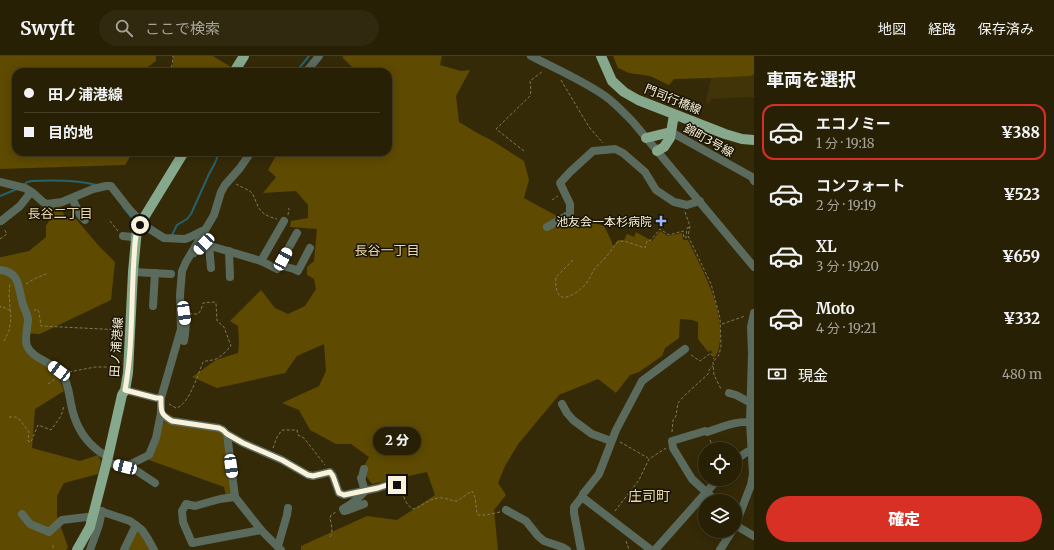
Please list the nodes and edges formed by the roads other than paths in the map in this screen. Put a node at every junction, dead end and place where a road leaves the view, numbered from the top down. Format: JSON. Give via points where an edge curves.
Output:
{"nodes":[{"id":1,"x":244,"y":56,"type":"edge"},
{"id":2,"x":319,"y":56,"type":"edge"},
{"id":3,"x":531,"y":56,"type":"edge"},
{"id":4,"x":601,"y":56,"type":"edge"},
{"id":5,"x":236,"y":68,"type":"edge"},
{"id":6,"x":309,"y":68,"type":"edge"},
{"id":7,"x":674,"y":115,"type":"junction"},
{"id":8,"x":671,"y":132,"type":"junction"},
{"id":9,"x":646,"y":138,"type":"junction"},
{"id":10,"x":754,"y":140,"type":"edge"},
{"id":11,"x":657,"y":151,"type":"junction"},
{"id":12,"x":182,"y":156,"type":"edge"},
{"id":13,"x":248,"y":156,"type":"edge"},
{"id":14,"x":754,"y":181,"type":"edge"},
{"id":15,"x":0,"y":182,"type":"edge"},
{"id":16,"x":31,"y":192,"type":"junction"},
{"id":17,"x":72,"y":198,"type":"junction"},
{"id":18,"x":700,"y":201,"type":"junction"},
{"id":19,"x":85,"y":220,"type":"dead end"},
{"id":20,"x":1,"y":221,"type":"edge"},
{"id":21,"x":284,"y":221,"type":"road end"},
{"id":22,"x":142,"y":222,"type":"junction"},
{"id":23,"x":547,"y":227,"type":"dead end"},
{"id":24,"x":205,"y":230,"type":"junction"},
{"id":25,"x":297,"y":233,"type":"dead end"},
{"id":26,"x":123,"y":236,"type":"road end"},
{"id":27,"x":132,"y":237,"type":"dead end"},
{"id":28,"x":209,"y":246,"type":"junction"},
{"id":29,"x":310,"y":248,"type":"dead end"},
{"id":30,"x":229,"y":251,"type":"junction"},
{"id":31,"x":190,"y":254,"type":"junction"},
{"id":32,"x":260,"y":261,"type":"junction"},
{"id":33,"x":279,"y":266,"type":"junction"},
{"id":34,"x":754,"y":266,"type":"edge"},
{"id":35,"x":211,"y":268,"type":"dead end"},
{"id":36,"x":0,"y":270,"type":"edge"},
{"id":37,"x":133,"y":272,"type":"junction"},
{"id":38,"x":156,"y":273,"type":"junction"},
{"id":39,"x":171,"y":274,"type":"dead end"},
{"id":40,"x":230,"y":277,"type":"dead end"},
{"id":41,"x":181,"y":296,"type":"junction"},
{"id":42,"x":153,"y":306,"type":"dead end"},
{"id":43,"x":754,"y":314,"type":"edge"},
{"id":44,"x":184,"y":341,"type":"dead end"},
{"id":45,"x":685,"y":349,"type":"road end"},
{"id":46,"x":753,"y":353,"type":"edge"},
{"id":47,"x":125,"y":390,"type":"junction"},
{"id":48,"x":729,"y":393,"type":"road end"},
{"id":49,"x":161,"y":400,"type":"junction"},
{"id":50,"x":751,"y":403,"type":"junction"},
{"id":51,"x":562,"y":404,"type":"dead end"},
{"id":52,"x":162,"y":413,"type":"junction"},
{"id":53,"x":752,"y":423,"type":"edge"},
{"id":54,"x":227,"y":434,"type":"junction"},
{"id":55,"x":612,"y":440,"type":"junction"},
{"id":56,"x":752,"y":450,"type":"junction"},
{"id":57,"x":742,"y":455,"type":"edge"},
{"id":58,"x":107,"y":460,"type":"junction"},
{"id":59,"x":125,"y":467,"type":"junction"},
{"id":60,"x":364,"y":469,"type":"dead end"},
{"id":61,"x":155,"y":483,"type":"dead end"},
{"id":62,"x":397,"y":485,"type":"road end"},
{"id":63,"x":712,"y":486,"type":"edge"},
{"id":64,"x":365,"y":491,"type":"junction"},
{"id":65,"x":707,"y":492,"type":"junction"},
{"id":66,"x":235,"y":497,"type":"junction"},
{"id":67,"x":582,"y":497,"type":"junction"},
{"id":68,"x":364,"y":504,"type":"dead end"},
{"id":69,"x":288,"y":508,"type":"dead end"},
{"id":70,"x":742,"y":508,"type":"edge"},
{"id":71,"x":506,"y":510,"type":"road end"},
{"id":72,"x":96,"y":513,"type":"junction"},
{"id":73,"x":22,"y":514,"type":"dead end"},
{"id":74,"x":136,"y":526,"type":"junction"},
{"id":75,"x":742,"y":529,"type":"edge"},
{"id":76,"x":261,"y":530,"type":"junction"},
{"id":77,"x":754,"y":536,"type":"edge"},
{"id":78,"x":728,"y":538,"type":"edge"},
{"id":79,"x":279,"y":548,"type":"edge"},
{"id":80,"x":77,"y":550,"type":"edge"},
{"id":81,"x":90,"y":550,"type":"edge"},
{"id":82,"x":124,"y":550,"type":"edge"},
{"id":83,"x":154,"y":550,"type":"edge"},
{"id":84,"x":567,"y":550,"type":"edge"},
{"id":85,"x":581,"y":550,"type":"edge"},
{"id":86,"x":651,"y":550,"type":"edge"},
{"id":87,"x":654,"y":550,"type":"edge"},
{"id":88,"x":720,"y":550,"type":"edge"}],
"edges":[{"from":1,"to":5,"type":"main road"},
{"from":2,"to":6,"type":"street"},
{"from":3,"to":9,"type":"street","via":[[606,97]]},
{"from":4,"to":7,"type":"main road","name":"門司行橋線","via":[[612,80],[624,92]]},
{"from":7,"to":8,"type":"main road"},
{"from":7,"to":10,"type":"main road","name":"門司行橋線","via":[[725,134]]},
{"from":8,"to":9,"type":"main road"},
{"from":8,"to":11,"type":"main road","via":[[670,138]]},
{"from":8,"to":14,"type":"street","name":"錦町3号線","via":[[752,177]]},
{"from":9,"to":11,"type":"street"},
{"from":11,"to":18,"type":"street"},
{"from":12,"to":22,"type":"main road","name":"田ノ浦港線"},
{"from":13,"to":24,"type":"street","via":[[224,185],[214,215]]},
{"from":15,"to":16,"type":"street"},
{"from":16,"to":17,"type":"street","via":[[47,204]]},
{"from":16,"to":20,"type":"street","via":[[20,206]]},
{"from":17,"to":19,"type":"street"},
{"from":17,"to":22,"type":"street","via":[[93,189],[111,186],[129,210]]},
{"from":18,"to":23,"type":"street","via":[[688,205],[674,202],[656,190],[645,172],[623,153],[614,149],[593,151],[560,182],[570,204],[570,214]]},
{"from":18,"to":34,"type":"street"},
{"from":21,"to":32,"type":"street"},
{"from":22,"to":24,"type":"street","via":[[164,238],[185,239]]},
{"from":22,"to":37,"type":"main road","name":"田ノ浦港線","via":[[137,229]]},
{"from":24,"to":31,"type":"street"},
{"from":25,"to":33,"type":"street"},
{"from":26,"to":27,"type":"street"},
{"from":28,"to":30,"type":"street"},
{"from":28,"to":31,"type":"street","via":[[204,244],[195,253]]},
{"from":28,"to":35,"type":"street"},
{"from":29,"to":33,"type":"street","via":[[298,271]]},
{"from":30,"to":32,"type":"street"},
{"from":30,"to":40,"type":"street"},
{"from":31,"to":41,"type":"street","via":[[182,271]]},
{"from":32,"to":33,"type":"street","via":[[277,269]]},
{"from":36,"to":58,"type":"street","via":[[11,273],[20,287],[28,318],[26,339],[30,351],[62,374],[76,422],[88,441]]},
{"from":37,"to":38,"type":"street"},
{"from":37,"to":47,"type":"main road","name":"田ノ浦港線","via":[[130,352]]},
{"from":38,"to":39,"type":"street"},
{"from":38,"to":42,"type":"street"},
{"from":41,"to":44,"type":"street","via":[[186,326]]},
{"from":41,"to":49,"type":"street","via":[[180,329]]},
{"from":43,"to":46,"type":"street","via":[[751,327]]},
{"from":45,"to":55,"type":"street","via":[[642,381]]},
{"from":46,"to":50,"type":"street"},
{"from":47,"to":49,"type":"street"},
{"from":47,"to":58,"type":"main road","name":"田ノ浦港線"},
{"from":48,"to":50,"type":"street"},
{"from":49,"to":52,"type":"street"},
{"from":50,"to":53,"type":"street"},
{"from":51,"to":55,"type":"street","via":[[573,420],[592,434]]},
{"from":52,"to":54,"type":"street","via":[[172,421],[219,428]]},
{"from":52,"to":59,"type":"street","via":[[149,455]]},
{"from":53,"to":56,"type":"street"},
{"from":53,"to":65,"type":"street","via":[[730,424],[672,443],[672,448],[692,479]]},
{"from":54,"to":64,"type":"street","via":[[308,475],[330,472],[339,493],[347,495]]},
{"from":54,"to":66,"type":"street"},
{"from":55,"to":67,"type":"street","via":[[599,474]]},
{"from":56,"to":57,"type":"street"},
{"from":56,"to":70,"type":"street","via":[[753,474]]},
{"from":58,"to":59,"type":"street"},
{"from":58,"to":72,"type":"main road","name":"田ノ浦港線"},
{"from":59,"to":61,"type":"street","via":[[137,471]]},
{"from":60,"to":64,"type":"street","via":[[361,478]]},
{"from":62,"to":64,"type":"street","via":[[390,484]]},
{"from":63,"to":65,"type":"street"},
{"from":64,"to":68,"type":"street","via":[[342,509],[344,511]]},
{"from":65,"to":87,"type":"street"},
{"from":66,"to":76,"type":"street"},
{"from":66,"to":76,"type":"street","via":[[195,506],[186,504],[182,511],[183,522],[192,543]]},
{"from":67,"to":85,"type":"street","via":[[574,507]]},
{"from":67,"to":86,"type":"street"},
{"from":69,"to":79,"type":"street"},
{"from":71,"to":84,"type":"street","via":[[526,521],[544,541]]},
{"from":72,"to":73,"type":"street","via":[[87,517],[62,520],[49,532],[30,524]]},
{"from":72,"to":74,"type":"street","via":[[130,521]]},
{"from":72,"to":80,"type":"main road","name":"田ノ浦港線"},
{"from":72,"to":81,"type":"street","via":[[99,526]]},
{"from":74,"to":82,"type":"street"},
{"from":74,"to":83,"type":"street","via":[[146,535]]},
{"from":75,"to":77,"type":"street"},
{"from":76,"to":79,"type":"street"},
{"from":78,"to":88,"type":"street"}]}
